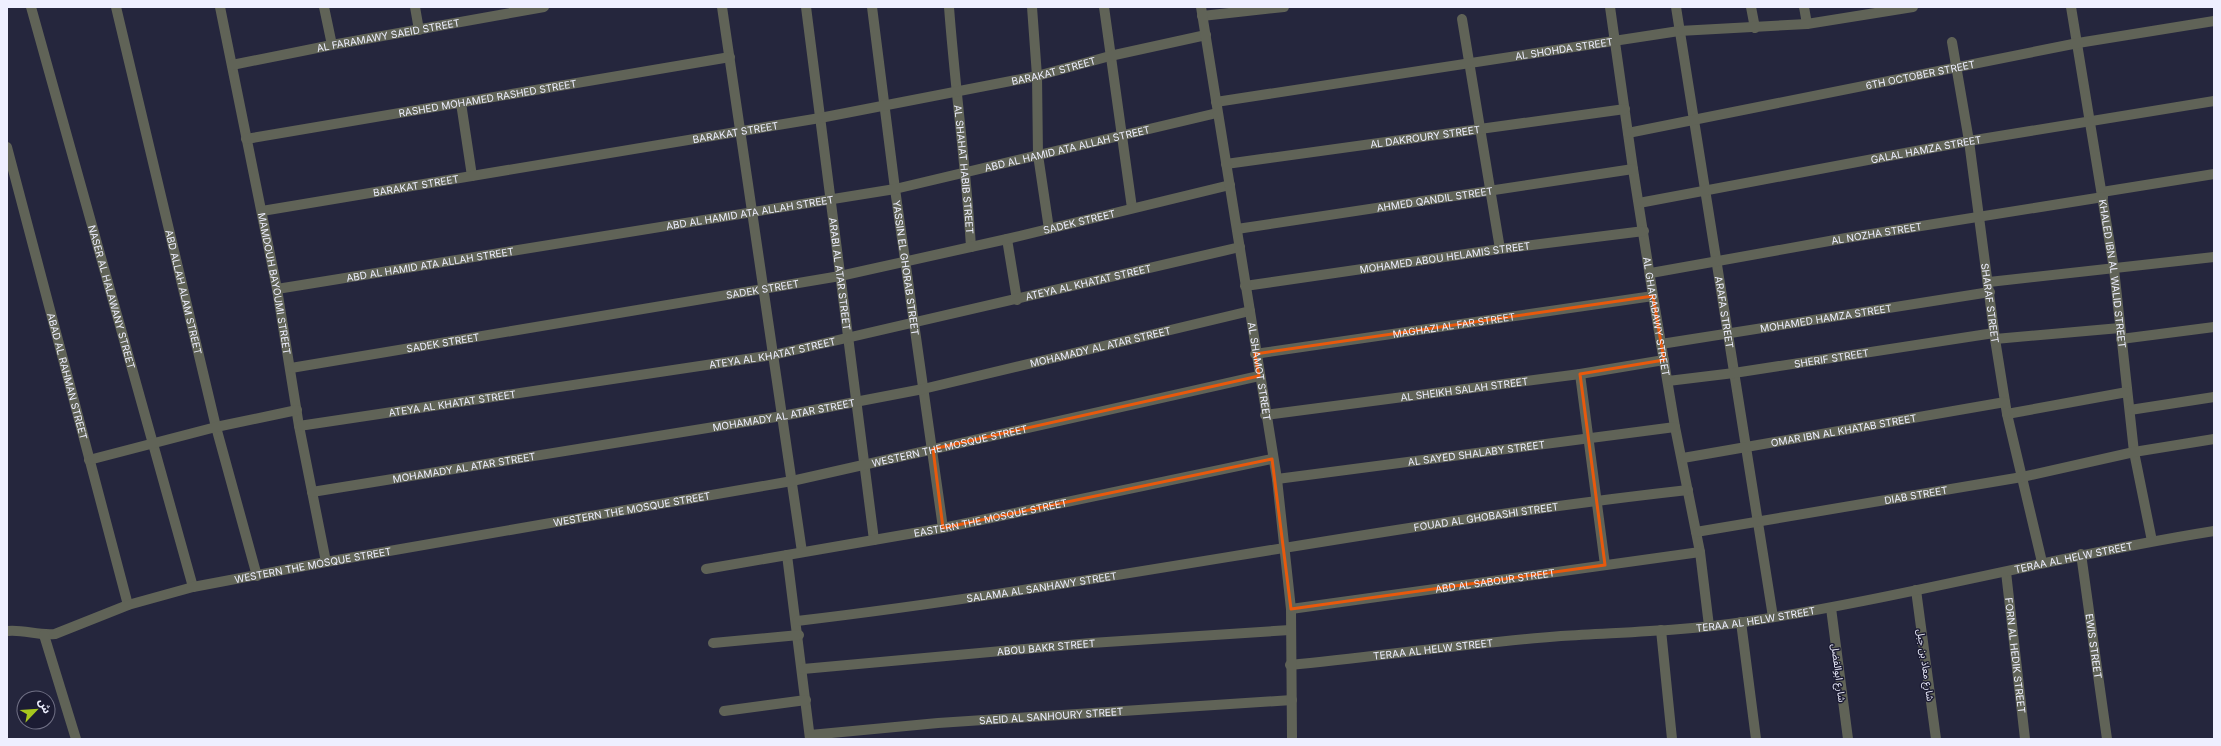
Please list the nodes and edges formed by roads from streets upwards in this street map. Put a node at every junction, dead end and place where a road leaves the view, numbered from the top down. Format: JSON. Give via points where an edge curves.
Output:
{"nodes":[{"id":1,"x":30,"y":7,"type":"edge"},
{"id":2,"x":116,"y":7,"type":"edge"},
{"id":3,"x":220,"y":7,"type":"edge"},
{"id":4,"x":324,"y":7,"type":"edge"},
{"id":5,"x":415,"y":7,"type":"edge"},
{"id":6,"x":544,"y":7,"type":"edge"},
{"id":7,"x":722,"y":7,"type":"edge"},
{"id":8,"x":806,"y":7,"type":"edge"},
{"id":9,"x":872,"y":7,"type":"edge"},
{"id":10,"x":949,"y":7,"type":"edge"},
{"id":11,"x":1032,"y":7,"type":"edge"},
{"id":12,"x":1104,"y":7,"type":"edge"},
{"id":13,"x":1284,"y":7,"type":"edge"},
{"id":14,"x":1610,"y":7,"type":"edge"},
{"id":15,"x":1676,"y":7,"type":"edge"},
{"id":16,"x":1751,"y":7,"type":"edge"},
{"id":17,"x":1804,"y":7,"type":"edge"},
{"id":18,"x":1913,"y":7,"type":"edge"},
{"id":19,"x":2071,"y":7,"type":"edge"},
{"id":20,"x":522,"y":9,"type":"edge"},
{"id":21,"x":1873,"y":11,"type":"edge"},
{"id":22,"x":1202,"y":12,"type":"edge"},
{"id":23,"x":1462,"y":19,"type":"dead end"},
{"id":24,"x":2214,"y":21,"type":"edge"},
{"id":25,"x":1807,"y":24,"type":"junction"},
{"id":26,"x":1755,"y":28,"type":"junction"},
{"id":27,"x":419,"y":30,"type":"junction"},
{"id":28,"x":1679,"y":31,"type":"junction"},
{"id":29,"x":1206,"y":35,"type":"junction"},
{"id":30,"x":1616,"y":41,"type":"junction"},
{"id":31,"x":1952,"y":42,"type":"dead end"},
{"id":32,"x":2078,"y":43,"type":"junction"},
{"id":33,"x":332,"y":45,"type":"junction"},
{"id":34,"x":1110,"y":56,"type":"junction"},
{"id":35,"x":730,"y":57,"type":"junction"},
{"id":36,"x":1469,"y":63,"type":"junction"},
{"id":37,"x":232,"y":65,"type":"junction"},
{"id":38,"x":1956,"y":68,"type":"junction"},
{"id":39,"x":1036,"y":76,"type":"junction"},
{"id":40,"x":956,"y":92,"type":"junction"},
{"id":41,"x":2214,"y":101,"type":"edge"},
{"id":42,"x":1216,"y":102,"type":"junction"},
{"id":43,"x":461,"y":103,"type":"junction"},
{"id":44,"x":884,"y":105,"type":"junction"},
{"id":45,"x":1625,"y":109,"type":"junction"},
{"id":46,"x":1218,"y":113,"type":"junction"},
{"id":47,"x":820,"y":118,"type":"junction"},
{"id":48,"x":1694,"y":120,"type":"junction"},
{"id":49,"x":2090,"y":122,"type":"junction"},
{"id":50,"x":1481,"y":129,"type":"junction"},
{"id":51,"x":741,"y":131,"type":"junction"},
{"id":52,"x":1628,"y":133,"type":"junction"},
{"id":53,"x":1121,"y":135,"type":"junction"},
{"id":54,"x":246,"y":139,"type":"junction"},
{"id":55,"x":1969,"y":141,"type":"junction"},
{"id":56,"x":7,"y":147,"type":"edge"},
{"id":57,"x":1038,"y":155,"type":"junction"},
{"id":58,"x":1226,"y":164,"type":"junction"},
{"id":59,"x":1633,"y":169,"type":"junction"},
{"id":60,"x":966,"y":173,"type":"junction"},
{"id":61,"x":2214,"y":174,"type":"edge"},
{"id":62,"x":472,"y":176,"type":"junction"},
{"id":63,"x":1230,"y":185,"type":"junction"},
{"id":64,"x":895,"y":188,"type":"junction"},
{"id":65,"x":1706,"y":190,"type":"junction"},
{"id":66,"x":1491,"y":192,"type":"junction"},
{"id":67,"x":2102,"y":194,"type":"junction"},
{"id":68,"x":830,"y":200,"type":"junction"},
{"id":69,"x":1639,"y":203,"type":"junction"},
{"id":70,"x":1132,"y":208,"type":"junction"},
{"id":71,"x":262,"y":211,"type":"junction"},
{"id":72,"x":752,"y":212,"type":"junction"},
{"id":73,"x":1979,"y":216,"type":"junction"},
{"id":74,"x":1049,"y":229,"type":"junction"},
{"id":75,"x":1237,"y":229,"type":"junction"},
{"id":76,"x":1644,"y":231,"type":"junction"},
{"id":77,"x":1006,"y":239,"type":"junction"},
{"id":78,"x":1240,"y":246,"type":"junction"},
{"id":79,"x":971,"y":247,"type":"junction"},
{"id":80,"x":1500,"y":249,"type":"junction"},
{"id":81,"x":2214,"y":257,"type":"edge"},
{"id":82,"x":1715,"y":260,"type":"junction"},
{"id":83,"x":907,"y":262,"type":"junction"},
{"id":84,"x":2114,"y":269,"type":"junction"},
{"id":85,"x":1651,"y":273,"type":"junction"},
{"id":86,"x":840,"y":276,"type":"junction"},
{"id":87,"x":1245,"y":286,"type":"junction"},
{"id":88,"x":1989,"y":287,"type":"junction"},
{"id":89,"x":764,"y":288,"type":"junction"},
{"id":90,"x":277,"y":289,"type":"junction"},
{"id":91,"x":1653,"y":296,"type":"junction"},
{"id":92,"x":1017,"y":300,"type":"junction"},
{"id":93,"x":1250,"y":311,"type":"junction"},
{"id":94,"x":915,"y":322,"type":"junction"},
{"id":95,"x":2214,"y":327,"type":"edge"},
{"id":96,"x":2120,"y":328,"type":"junction"},
{"id":97,"x":1728,"y":333,"type":"junction"},
{"id":98,"x":1994,"y":336,"type":"junction"},
{"id":99,"x":848,"y":338,"type":"junction"},
{"id":100,"x":2121,"y":339,"type":"junction"},
{"id":101,"x":1661,"y":344,"type":"junction"},
{"id":102,"x":1255,"y":354,"type":"junction"},
{"id":103,"x":773,"y":355,"type":"junction"},
{"id":104,"x":1664,"y":360,"type":"junction"},
{"id":105,"x":291,"y":368,"type":"junction"},
{"id":106,"x":1580,"y":374,"type":"junction"},
{"id":107,"x":1734,"y":374,"type":"junction"},
{"id":108,"x":1259,"y":376,"type":"junction"},
{"id":109,"x":1668,"y":381,"type":"junction"},
{"id":110,"x":923,"y":389,"type":"junction"},
{"id":111,"x":2127,"y":392,"type":"junction"},
{"id":112,"x":2214,"y":397,"type":"edge"},
{"id":113,"x":856,"y":401,"type":"junction"},
{"id":114,"x":2005,"y":402,"type":"junction"},
{"id":115,"x":297,"y":410,"type":"junction"},
{"id":116,"x":2130,"y":410,"type":"junction"},
{"id":117,"x":2007,"y":414,"type":"junction"},
{"id":118,"x":1265,"y":415,"type":"junction"},
{"id":119,"x":782,"y":416,"type":"junction"},
{"id":120,"x":299,"y":426,"type":"junction"},
{"id":121,"x":216,"y":427,"type":"junction"},
{"id":122,"x":1675,"y":427,"type":"junction"},
{"id":123,"x":1589,"y":439,"type":"junction"},
{"id":124,"x":2214,"y":439,"type":"edge"},
{"id":125,"x":152,"y":444,"type":"junction"},
{"id":126,"x":1745,"y":448,"type":"junction"},
{"id":127,"x":933,"y":449,"type":"junction"},
{"id":128,"x":2134,"y":452,"type":"junction"},
{"id":129,"x":1682,"y":458,"type":"junction"},
{"id":130,"x":1272,"y":459,"type":"junction"},
{"id":131,"x":89,"y":460,"type":"junction"},
{"id":132,"x":864,"y":465,"type":"junction"},
{"id":133,"x":2022,"y":477,"type":"junction"},
{"id":134,"x":1277,"y":479,"type":"junction"},
{"id":135,"x":792,"y":481,"type":"junction"},
{"id":136,"x":1688,"y":490,"type":"junction"},
{"id":137,"x":312,"y":492,"type":"junction"},
{"id":138,"x":1596,"y":500,"type":"junction"},
{"id":139,"x":1756,"y":522,"type":"junction"},
{"id":140,"x":943,"y":528,"type":"junction"},
{"id":141,"x":2214,"y":531,"type":"edge"},
{"id":142,"x":1696,"y":532,"type":"junction"},
{"id":143,"x":874,"y":540,"type":"junction"},
{"id":144,"x":2152,"y":541,"type":"junction"},
{"id":145,"x":1285,"y":547,"type":"junction"},
{"id":146,"x":802,"y":552,"type":"junction"},
{"id":147,"x":1700,"y":552,"type":"junction"},
{"id":148,"x":2081,"y":554,"type":"junction"},
{"id":149,"x":787,"y":555,"type":"junction"},
{"id":150,"x":326,"y":562,"type":"junction"},
{"id":151,"x":2042,"y":562,"type":"junction"},
{"id":152,"x":1605,"y":565,"type":"junction"},
{"id":153,"x":706,"y":569,"type":"dead end"},
{"id":154,"x":2006,"y":572,"type":"junction"},
{"id":155,"x":257,"y":576,"type":"junction"},
{"id":156,"x":193,"y":587,"type":"junction"},
{"id":157,"x":1916,"y":590,"type":"junction"},
{"id":158,"x":128,"y":605,"type":"junction"},
{"id":159,"x":1830,"y":608,"type":"junction"},
{"id":160,"x":1291,"y":609,"type":"junction"},
{"id":161,"x":1773,"y":617,"type":"junction"},
{"id":162,"x":797,"y":621,"type":"junction"},
{"id":163,"x":1742,"y":622,"type":"junction"},
{"id":164,"x":1709,"y":626,"type":"junction"},
{"id":165,"x":1290,"y":630,"type":"junction"},
{"id":166,"x":1661,"y":630,"type":"junction"},
{"id":167,"x":7,"y":631,"type":"edge"},
{"id":168,"x":44,"y":635,"type":"junction"},
{"id":169,"x":799,"y":635,"type":"junction"},
{"id":170,"x":713,"y":643,"type":"dead end"},
{"id":171,"x":1290,"y":665,"type":"junction"},
{"id":172,"x":803,"y":669,"type":"junction"},
{"id":173,"x":806,"y":700,"type":"junction"},
{"id":174,"x":1292,"y":700,"type":"junction"},
{"id":175,"x":724,"y":710,"type":"dead end"},
{"id":176,"x":810,"y":737,"type":"edge"},
{"id":177,"x":76,"y":739,"type":"edge"},
{"id":178,"x":1292,"y":739,"type":"edge"},
{"id":179,"x":1672,"y":739,"type":"edge"},
{"id":180,"x":1756,"y":739,"type":"edge"},
{"id":181,"x":1848,"y":739,"type":"edge"},
{"id":182,"x":1936,"y":739,"type":"edge"},
{"id":183,"x":2025,"y":739,"type":"edge"},
{"id":184,"x":2107,"y":739,"type":"edge"}],
"edges":[{"from":1,"to":125,"type":"street","name":"NASER AL HALAWANY STREET"},
{"from":2,"to":121,"type":"street","name":"ABD ALLAH ALAM STREET"},
{"from":3,"to":37,"type":"street","name":"MAMDOUH BAYOUMI STREET"},
{"from":4,"to":33,"type":"street"},
{"from":5,"to":27,"type":"street"},
{"from":6,"to":20,"type":"street","name":"AL FARAMAWY SAEID STREET"},
{"from":7,"to":35,"type":"street"},
{"from":8,"to":47,"type":"street","name":"ARABI AL ATAR STREET"},
{"from":9,"to":44,"type":"street","name":"YASSIN EL GHORAB STREET"},
{"from":10,"to":40,"type":"street","name":"AL SHAHAT HABIB STREET"},
{"from":11,"to":39,"type":"street"},
{"from":12,"to":34,"type":"street"},
{"from":13,"to":22,"type":"street"},
{"from":14,"to":30,"type":"street","name":"AL GHARABAWY STREET"},
{"from":15,"to":28,"type":"street","name":"ARAFA STREET"},
{"from":16,"to":26,"type":"street"},
{"from":17,"to":25,"type":"street"},
{"from":18,"to":21,"type":"street","name":"AL SHOHDA STREET"},
{"from":19,"to":32,"type":"street","name":"KHALED IBN AL WALID STREET"},
{"from":20,"to":27,"type":"street","name":"AL FARAMAWY SAEID STREET"},
{"from":21,"to":25,"type":"street","name":"AL SHOHDA STREET"},
{"from":22,"to":29,"type":"street","name":"AL SHAMOT STREET"},
{"from":23,"to":36,"type":"street"},
{"from":24,"to":32,"type":"street","name":"6TH OCTOBER STREET"},
{"from":25,"to":26,"type":"street","name":"AL SHOHDA STREET"},
{"from":26,"to":28,"type":"street","name":"AL SHOHDA STREET"},
{"from":27,"to":33,"type":"street","name":"AL FARAMAWY SAEID STREET"},
{"from":28,"to":30,"type":"street","name":"AL SHOHDA STREET"},
{"from":28,"to":48,"type":"street","name":"ARAFA STREET"},
{"from":29,"to":34,"type":"street","name":"BARAKAT STREET"},
{"from":29,"to":42,"type":"street","name":"AL SHAMOT STREET"},
{"from":30,"to":36,"type":"street","name":"AL SHOHDA STREET"},
{"from":30,"to":45,"type":"street","name":"AL GHARABAWY STREET"},
{"from":31,"to":38,"type":"street","name":"SHARAF STREET"},
{"from":32,"to":38,"type":"street","name":"6TH OCTOBER STREET"},
{"from":32,"to":49,"type":"street","name":"KHALED IBN AL WALID STREET"},
{"from":33,"to":37,"type":"street","name":"AL FARAMAWY SAEID STREET"},
{"from":34,"to":39,"type":"street","name":"BARAKAT STREET"},
{"from":34,"to":53,"type":"street"},
{"from":35,"to":43,"type":"street","name":"RASHED MOHAMED RASHED STREET"},
{"from":35,"to":51,"type":"street"},
{"from":36,"to":42,"type":"street","name":"AL SHOHDA STREET"},
{"from":36,"to":50,"type":"street"},
{"from":37,"to":54,"type":"street","name":"MAMDOUH BAYOUMI STREET"},
{"from":38,"to":48,"type":"street","name":"6TH OCTOBER STREET"},
{"from":38,"to":55,"type":"street","name":"SHARAF STREET"},
{"from":39,"to":40,"type":"street","name":"BARAKAT STREET"},
{"from":39,"to":57,"type":"street"},
{"from":40,"to":44,"type":"street","name":"BARAKAT STREET"},
{"from":40,"to":60,"type":"street","name":"AL SHAHAT HABIB STREET"},
{"from":41,"to":49,"type":"street","name":"GALAL HAMZA STREET"},
{"from":42,"to":46,"type":"street","name":"AL SHAMOT STREET"},
{"from":43,"to":54,"type":"street","name":"RASHED MOHAMED RASHED STREET"},
{"from":43,"to":62,"type":"street"},
{"from":44,"to":47,"type":"street","name":"BARAKAT STREET"},
{"from":44,"to":64,"type":"street","name":"YASSIN EL GHORAB STREET"},
{"from":45,"to":50,"type":"street","name":"AL DAKROURY STREET"},
{"from":45,"to":52,"type":"street","name":"AL GHARABAWY STREET"},
{"from":46,"to":53,"type":"street","name":"ABD AL HAMID ATA ALLAH STREET"},
{"from":46,"to":58,"type":"street","name":"AL SHAMOT STREET"},
{"from":47,"to":51,"type":"street","name":"BARAKAT STREET"},
{"from":47,"to":68,"type":"street","name":"ARABI AL ATAR STREET"},
{"from":48,"to":52,"type":"street","name":"6TH OCTOBER STREET"},
{"from":48,"to":65,"type":"street","name":"ARAFA STREET"},
{"from":49,"to":55,"type":"street","name":"GALAL HAMZA STREET"},
{"from":49,"to":67,"type":"street","name":"KHALED IBN AL WALID STREET"},
{"from":50,"to":58,"type":"street","name":"AL DAKROURY STREET"},
{"from":50,"to":66,"type":"street"},
{"from":51,"to":62,"type":"street","name":"BARAKAT STREET"},
{"from":51,"to":72,"type":"street"},
{"from":52,"to":59,"type":"street","name":"AL GHARABAWY STREET"},
{"from":53,"to":57,"type":"street","name":"ABD AL HAMID ATA ALLAH STREET"},
{"from":53,"to":70,"type":"street"},
{"from":54,"to":71,"type":"street","name":"MAMDOUH BAYOUMI STREET"},
{"from":55,"to":65,"type":"street","name":"GALAL HAMZA STREET"},
{"from":55,"to":73,"type":"street","name":"SHARAF STREET"},
{"from":56,"to":131,"type":"street","name":"ABAD AL RAHMAN STREET"},
{"from":57,"to":60,"type":"street","name":"ABD AL HAMID ATA ALLAH STREET"},
{"from":57,"to":74,"type":"street"},
{"from":58,"to":63,"type":"street","name":"AL SHAMOT STREET"},
{"from":59,"to":66,"type":"street","name":"AHMED QANDIL STREET"},
{"from":59,"to":69,"type":"street","name":"AL GHARABAWY STREET"},
{"from":60,"to":64,"type":"street","name":"ABD AL HAMID ATA ALLAH STREET"},
{"from":60,"to":79,"type":"street","name":"AL SHAHAT HABIB STREET"},
{"from":61,"to":67,"type":"street","name":"AL NOZHA STREET"},
{"from":62,"to":71,"type":"street","name":"BARAKAT STREET"},
{"from":63,"to":70,"type":"street","name":"SADEK STREET"},
{"from":63,"to":75,"type":"street","name":"AL SHAMOT STREET"},
{"from":64,"to":68,"type":"street","name":"ABD AL HAMID ATA ALLAH STREET"},
{"from":64,"to":83,"type":"street","name":"YASSIN EL GHORAB STREET"},
{"from":65,"to":69,"type":"street","name":"GALAL HAMZA STREET"},
{"from":65,"to":82,"type":"street","name":"ARAFA STREET"},
{"from":66,"to":75,"type":"street","name":"AHMED QANDIL STREET"},
{"from":66,"to":80,"type":"street"},
{"from":67,"to":73,"type":"street","name":"AL NOZHA STREET"},
{"from":67,"to":84,"type":"street","name":"KHALED IBN AL WALID STREET"},
{"from":68,"to":72,"type":"street","name":"ABD AL HAMID ATA ALLAH STREET"},
{"from":68,"to":86,"type":"street","name":"ARABI AL ATAR STREET"},
{"from":69,"to":76,"type":"street","name":"AL GHARABAWY STREET"},
{"from":70,"to":74,"type":"street","name":"SADEK STREET"},
{"from":71,"to":90,"type":"street","name":"MAMDOUH BAYOUMI STREET"},
{"from":72,"to":89,"type":"street"},
{"from":72,"to":90,"type":"street","name":"ABD AL HAMID ATA ALLAH STREET"},
{"from":73,"to":82,"type":"street","name":"AL NOZHA STREET"},
{"from":73,"to":88,"type":"street","name":"SHARAF STREET"},
{"from":74,"to":77,"type":"street","name":"SADEK STREET"},
{"from":75,"to":78,"type":"street","name":"AL SHAMOT STREET"},
{"from":76,"to":80,"type":"street","name":"MOHAMED ABOU HELAMIS STREET"},
{"from":76,"to":85,"type":"street","name":"AL GHARABAWY STREET"},
{"from":77,"to":79,"type":"street","name":"SADEK STREET"},
{"from":77,"to":92,"type":"street"},
{"from":78,"to":87,"type":"street","name":"AL SHAMOT STREET"},
{"from":78,"to":92,"type":"street","name":"ATEYA AL KHATAT STREET"},
{"from":79,"to":83,"type":"street","name":"SADEK STREET"},
{"from":80,"to":87,"type":"street","name":"MOHAMED ABOU HELAMIS STREET"},
{"from":81,"to":84,"type":"street","name":"MOHAMED HAMZA STREET"},
{"from":82,"to":85,"type":"street","name":"AL NOZHA STREET"},
{"from":82,"to":97,"type":"street","name":"ARAFA STREET"},
{"from":83,"to":86,"type":"street","name":"SADEK STREET"},
{"from":83,"to":94,"type":"street","name":"YASSIN EL GHORAB STREET"},
{"from":84,"to":88,"type":"street","name":"MOHAMED HAMZA STREET"},
{"from":84,"to":96,"type":"street","name":"KHALED IBN AL WALID STREET"},
{"from":85,"to":91,"type":"street","name":"AL GHARABAWY STREET"},
{"from":86,"to":89,"type":"street","name":"SADEK STREET"},
{"from":86,"to":99,"type":"street","name":"ARABI AL ATAR STREET"},
{"from":87,"to":93,"type":"street","name":"AL SHAMOT STREET"},
{"from":88,"to":97,"type":"street","name":"MOHAMED HAMZA STREET"},
{"from":88,"to":98,"type":"street","name":"SHARAF STREET"},
{"from":89,"to":103,"type":"street"},
{"from":89,"to":105,"type":"street","name":"SADEK STREET"},
{"from":90,"to":105,"type":"street","name":"MAMDOUH BAYOUMI STREET"},
{"from":91,"to":101,"type":"street","name":"AL GHARABAWY STREET"},
{"from":91,"to":102,"type":"street","name":"MAGHAZI AL FAR STREET"},
{"from":92,"to":94,"type":"street","name":"ATEYA AL KHATAT STREET"},
{"from":93,"to":102,"type":"street","name":"AL SHAMOT STREET"},
{"from":93,"to":110,"type":"street","name":"MOHAMADY AL ATAR STREET"},
{"from":94,"to":99,"type":"street","name":"ATEYA AL KHATAT STREET"},
{"from":94,"to":110,"type":"street","name":"YASSIN EL GHORAB STREET"},
{"from":95,"to":100,"type":"street"},
{"from":96,"to":98,"type":"street","name":"SHERIF STREET"},
{"from":96,"to":100,"type":"street","name":"KHALED IBN AL WALID STREET"},
{"from":97,"to":101,"type":"street","name":"MOHAMED HAMZA STREET"},
{"from":97,"to":107,"type":"street","name":"ARAFA STREET"},
{"from":98,"to":107,"type":"street","name":"SHERIF STREET"},
{"from":98,"to":114,"type":"street","name":"SHARAF STREET"},
{"from":99,"to":103,"type":"street","name":"ATEYA AL KHATAT STREET"},
{"from":99,"to":113,"type":"street","name":"ARABI AL ATAR STREET"},
{"from":100,"to":111,"type":"street","name":"KHALED IBN AL WALID STREET"},
{"from":101,"to":104,"type":"street","name":"AL GHARABAWY STREET"},
{"from":102,"to":108,"type":"street","name":"AL SHAMOT STREET"},
{"from":103,"to":119,"type":"street"},
{"from":103,"to":120,"type":"street","name":"ATEYA AL KHATAT STREET"},
{"from":104,"to":106,"type":"street","name":"AL SHEIKH SALAH STREET"},
{"from":104,"to":109,"type":"street","name":"AL GHARABAWY STREET"},
{"from":105,"to":115,"type":"street","name":"MAMDOUH BAYOUMI STREET"},
{"from":106,"to":118,"type":"street","name":"AL SHEIKH SALAH STREET"},
{"from":106,"to":123,"type":"street"},
{"from":107,"to":109,"type":"street","name":"SHERIF STREET"},
{"from":107,"to":126,"type":"street","name":"ARAFA STREET"},
{"from":108,"to":118,"type":"street","name":"AL SHAMOT STREET"},
{"from":108,"to":127,"type":"street","name":"WESTERN THE MOSQUE STREET"},
{"from":109,"to":122,"type":"street","name":"AL GHARABAWY STREET"},
{"from":110,"to":113,"type":"street","name":"MOHAMADY AL ATAR STREET"},
{"from":110,"to":127,"type":"street","name":"YASSIN EL GHORAB STREET"},
{"from":111,"to":116,"type":"street","name":"KHALED IBN AL WALID STREET"},
{"from":111,"to":117,"type":"street"},
{"from":112,"to":116,"type":"street"},
{"from":113,"to":119,"type":"street","name":"MOHAMADY AL ATAR STREET"},
{"from":113,"to":132,"type":"street","name":"ARABI AL ATAR STREET"},
{"from":114,"to":117,"type":"street","name":"SHARAF STREET"},
{"from":114,"to":126,"type":"street","name":"OMAR IBN AL KHATAB STREET"},
{"from":115,"to":120,"type":"street","name":"MAMDOUH BAYOUMI STREET"},
{"from":115,"to":121,"type":"street"},
{"from":116,"to":128,"type":"street","name":"KHALED IBN AL WALID STREET"},
{"from":117,"to":133,"type":"street","name":"SHARAF STREET"},
{"from":118,"to":130,"type":"street","name":"AL SHAMOT STREET"},
{"from":119,"to":135,"type":"street"},
{"from":119,"to":137,"type":"street","name":"MOHAMADY AL ATAR STREET"},
{"from":120,"to":137,"type":"street","name":"MAMDOUH BAYOUMI STREET"},
{"from":121,"to":125,"type":"street"},
{"from":121,"to":155,"type":"street","name":"ABD ALLAH ALAM STREET"},
{"from":122,"to":123,"type":"street","name":"AL SAYED SHALABY STREET"},
{"from":122,"to":129,"type":"street","name":"AL GHARABAWY STREET"},
{"from":123,"to":134,"type":"street","name":"AL SAYED SHALABY STREET"},
{"from":123,"to":138,"type":"street"},
{"from":124,"to":128,"type":"street","name":"DIAB STREET"},
{"from":125,"to":131,"type":"street"},
{"from":125,"to":156,"type":"street","name":"NASER AL HALAWANY STREET"},
{"from":126,"to":129,"type":"street","name":"OMAR IBN AL KHATAB STREET"},
{"from":126,"to":139,"type":"street","name":"ARAFA STREET"},
{"from":127,"to":132,"type":"street","name":"WESTERN THE MOSQUE STREET"},
{"from":127,"to":140,"type":"street","name":"YASSIN EL GHORAB STREET"},
{"from":128,"to":133,"type":"street","name":"DIAB STREET"},
{"from":128,"to":144,"type":"street","name":"KHALED IBN AL WALID STREET"},
{"from":129,"to":136,"type":"street","name":"AL GHARABAWY STREET"},
{"from":130,"to":134,"type":"street","name":"AL SHAMOT STREET"},
{"from":130,"to":140,"type":"street","name":"EASTERN THE MOSQUE STREET"},
{"from":131,"to":158,"type":"street","name":"ABAD AL RAHMAN STREET"},
{"from":132,"to":135,"type":"street","name":"WESTERN THE MOSQUE STREET"},
{"from":132,"to":143,"type":"street","name":"ARABI AL ATAR STREET"},
{"from":133,"to":139,"type":"street","name":"DIAB STREET"},
{"from":133,"to":151,"type":"street","name":"SHARAF STREET"},
{"from":134,"to":145,"type":"street","name":"AL SHAMOT STREET"},
{"from":135,"to":146,"type":"street"},
{"from":135,"to":150,"type":"street","name":"WESTERN THE MOSQUE STREET"},
{"from":136,"to":138,"type":"street","name":"FOUAD AL GHOBASHI STREET"},
{"from":136,"to":142,"type":"street","name":"AL GHARABAWY STREET"},
{"from":137,"to":150,"type":"street","name":"MAMDOUH BAYOUMI STREET"},
{"from":138,"to":145,"type":"street","name":"FOUAD AL GHOBASHI STREET"},
{"from":138,"to":152,"type":"street"},
{"from":139,"to":142,"type":"street","name":"DIAB STREET"},
{"from":139,"to":161,"type":"street","name":"ARAFA STREET"},
{"from":140,"to":143,"type":"street","name":"EASTERN THE MOSQUE STREET"},
{"from":141,"to":144,"type":"street","name":"TERAA AL HELW STREET"},
{"from":142,"to":147,"type":"street","name":"AL GHARABAWY STREET"},
{"from":143,"to":146,"type":"street","name":"EASTERN THE MOSQUE STREET"},
{"from":144,"to":148,"type":"street","name":"TERAA AL HELW STREET"},
{"from":145,"to":160,"type":"street","name":"AL SHAMOT STREET"},
{"from":145,"to":162,"type":"street","name":"SALAMA AL SANHAWY STREET","via":[[871,612]]},
{"from":146,"to":149,"type":"street","name":"EASTERN THE MOSQUE STREET"},
{"from":147,"to":152,"type":"street","name":"ABD AL SABOUR STREET"},
{"from":147,"to":164,"type":"street","name":"AL GHARABAWY STREET"},
{"from":148,"to":151,"type":"street","name":"TERAA AL HELW STREET"},
{"from":148,"to":184,"type":"street","name":"EWIS STREET"},
{"from":149,"to":153,"type":"street","name":"EASTERN THE MOSQUE STREET"},
{"from":149,"to":162,"type":"street"},
{"from":150,"to":155,"type":"street","name":"WESTERN THE MOSQUE STREET"},
{"from":151,"to":154,"type":"street","name":"TERAA AL HELW STREET"},
{"from":152,"to":160,"type":"street","name":"ABD AL SABOUR STREET"},
{"from":154,"to":157,"type":"street","name":"TERAA AL HELW STREET"},
{"from":154,"to":183,"type":"street","name":"FORN AL HEDIK STREET"},
{"from":155,"to":156,"type":"street","name":"WESTERN THE MOSQUE STREET"},
{"from":156,"to":158,"type":"street","name":"WESTERN THE MOSQUE STREET"},
{"from":157,"to":159,"type":"street","name":"TERAA AL HELW STREET"},
{"from":157,"to":182,"type":"street","name":"شارع معاذ بن جبل"},
{"from":158,"to":168,"type":"street","name":"WESTERN THE MOSQUE STREET","via":[[55,634]]},
{"from":159,"to":161,"type":"street","name":"TERAA AL HELW STREET"},
{"from":159,"to":181,"type":"street","name":"شارع ابوالفضل"},
{"from":160,"to":165,"type":"street","name":"AL SHAMOT STREET"},
{"from":161,"to":163,"type":"street","name":"TERAA AL HELW STREET"},
{"from":162,"to":169,"type":"street"},
{"from":163,"to":164,"type":"street","name":"TERAA AL HELW STREET"},
{"from":163,"to":180,"type":"street"},
{"from":164,"to":166,"type":"street","name":"TERAA AL HELW STREET"},
{"from":165,"to":171,"type":"street","name":"AL SHAMOT STREET"},
{"from":165,"to":172,"type":"street","name":"ABOU BAKR STREET","via":[[1092,643]]},
{"from":166,"to":171,"type":"street","name":"TERAA AL HELW STREET","via":[[1559,636]]},
{"from":166,"to":179,"type":"street"},
{"from":167,"to":168,"type":"street","name":"WESTERN THE MOSQUE STREET","via":[[22,630]]},
{"from":168,"to":177,"type":"street"},
{"from":169,"to":170,"type":"street"},
{"from":169,"to":172,"type":"street"},
{"from":171,"to":174,"type":"street","name":"AL SHAMOT STREET"},
{"from":172,"to":173,"type":"street"},
{"from":173,"to":175,"type":"street"},
{"from":173,"to":176,"type":"street"},
{"from":174,"to":176,"type":"street","name":"SAEID AL SANHOURY STREET","via":[[945,722]]},
{"from":174,"to":178,"type":"street","name":"AL SHAMOT STREET"}]}
